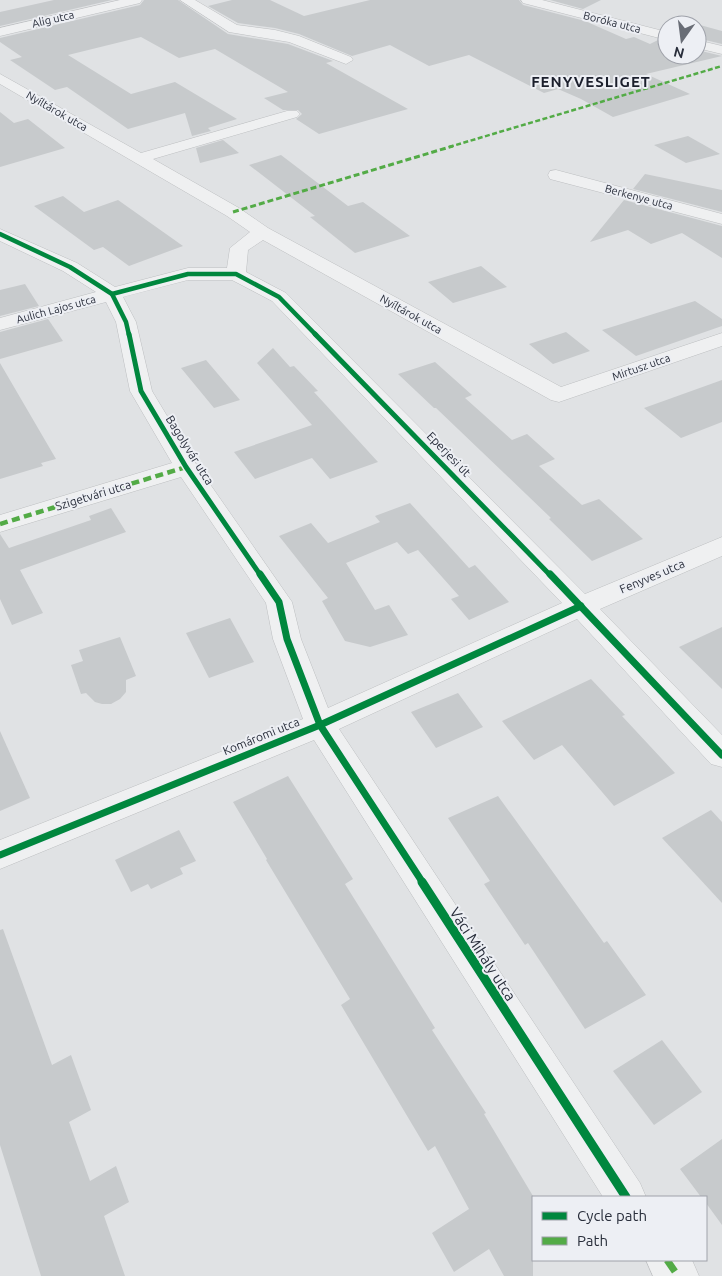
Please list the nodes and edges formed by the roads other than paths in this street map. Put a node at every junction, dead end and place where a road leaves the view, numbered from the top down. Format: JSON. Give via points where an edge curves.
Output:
{"nodes":[{"id":1,"x":136,"y":0,"type":"edge"},
{"id":2,"x":186,"y":0,"type":"edge"},
{"id":3,"x":527,"y":0,"type":"edge"},
{"id":4,"x":0,"y":32,"type":"edge"},
{"id":5,"x":657,"y":33,"type":"edge"},
{"id":6,"x":707,"y":46,"type":"edge"},
{"id":7,"x":722,"y":50,"type":"edge"},
{"id":8,"x":346,"y":60,"type":"dead end"},
{"id":9,"x":0,"y":78,"type":"edge"},
{"id":10,"x":292,"y":114,"type":"dead end"},
{"id":11,"x":140,"y":158,"type":"junction"},
{"id":12,"x":556,"y":174,"type":"dead end"},
{"id":13,"x":722,"y":218,"type":"edge"},
{"id":14,"x":262,"y":232,"type":"junction"},
{"id":15,"x":0,"y":234,"type":"edge"},
{"id":16,"x":236,"y":274,"type":"junction"},
{"id":17,"x":112,"y":294,"type":"junction"},
{"id":18,"x":0,"y":324,"type":"edge"},
{"id":19,"x":722,"y":339,"type":"edge"},
{"id":20,"x":559,"y":395,"type":"joint"},
{"id":21,"x":186,"y":467,"type":"junction"},
{"id":22,"x":0,"y":524,"type":"edge"},
{"id":23,"x":722,"y":546,"type":"edge"},
{"id":24,"x":581,"y":606,"type":"junction"},
{"id":25,"x":320,"y":724,"type":"junction"},
{"id":26,"x":722,"y":755,"type":"edge"},
{"id":27,"x":0,"y":855,"type":"edge"},
{"id":28,"x":625,"y":1196,"type":"edge"},
{"id":29,"x":668,"y":1261,"type":"edge"},
{"id":30,"x":678,"y":1276,"type":"edge"}],
"edges":[{"from":1,"to":4,"type":"street","name":"Alig utca"},
{"from":2,"to":8,"type":"street","via":[[234,28],[294,39]]},
{"from":3,"to":5,"type":"street","name":"Boróka utca"},
{"from":6,"to":7,"type":"street"},
{"from":9,"to":11,"type":"street","name":"Nyíltárok utca"},
{"from":10,"to":11,"type":"street"},
{"from":11,"to":14,"type":"street","name":"Nyíltárok utca"},
{"from":12,"to":13,"type":"street","name":"Berkenye utca"},
{"from":14,"to":16,"type":"street","via":[[239,248]]},
{"from":14,"to":20,"type":"street","name":"Nyíltárok utca"},
{"from":15,"to":17,"type":"street","via":[[70,267]]},
{"from":16,"to":17,"type":"street","name":"Eperjesi út","via":[[188,274]]},
{"from":16,"to":24,"type":"street","name":"Eperjesi út","via":[[279,297]]},
{"from":17,"to":18,"type":"street","name":"Aulich Lajos utca"},
{"from":17,"to":21,"type":"street","name":"Bagolyvár utca","via":[[126,322],[140,391]]},
{"from":19,"to":20,"type":"street","name":"Mirtusz utca"},
{"from":21,"to":22,"type":"street","name":"Szigetvári utca"},
{"from":21,"to":25,"type":"street","name":"Bagolyvár utca","via":[[279,602],[286,639]]},
{"from":23,"to":24,"type":"street","name":"Fenyves utca"},
{"from":24,"to":25,"type":"street","name":"Komáromi utca"},
{"from":24,"to":26,"type":"street","name":"Eperjesi út"},
{"from":25,"to":27,"type":"street","name":"Komáromi utca"},
{"from":25,"to":28,"type":"street","name":"Váci Mihály utca"},
{"from":29,"to":30,"type":"street"}]}
